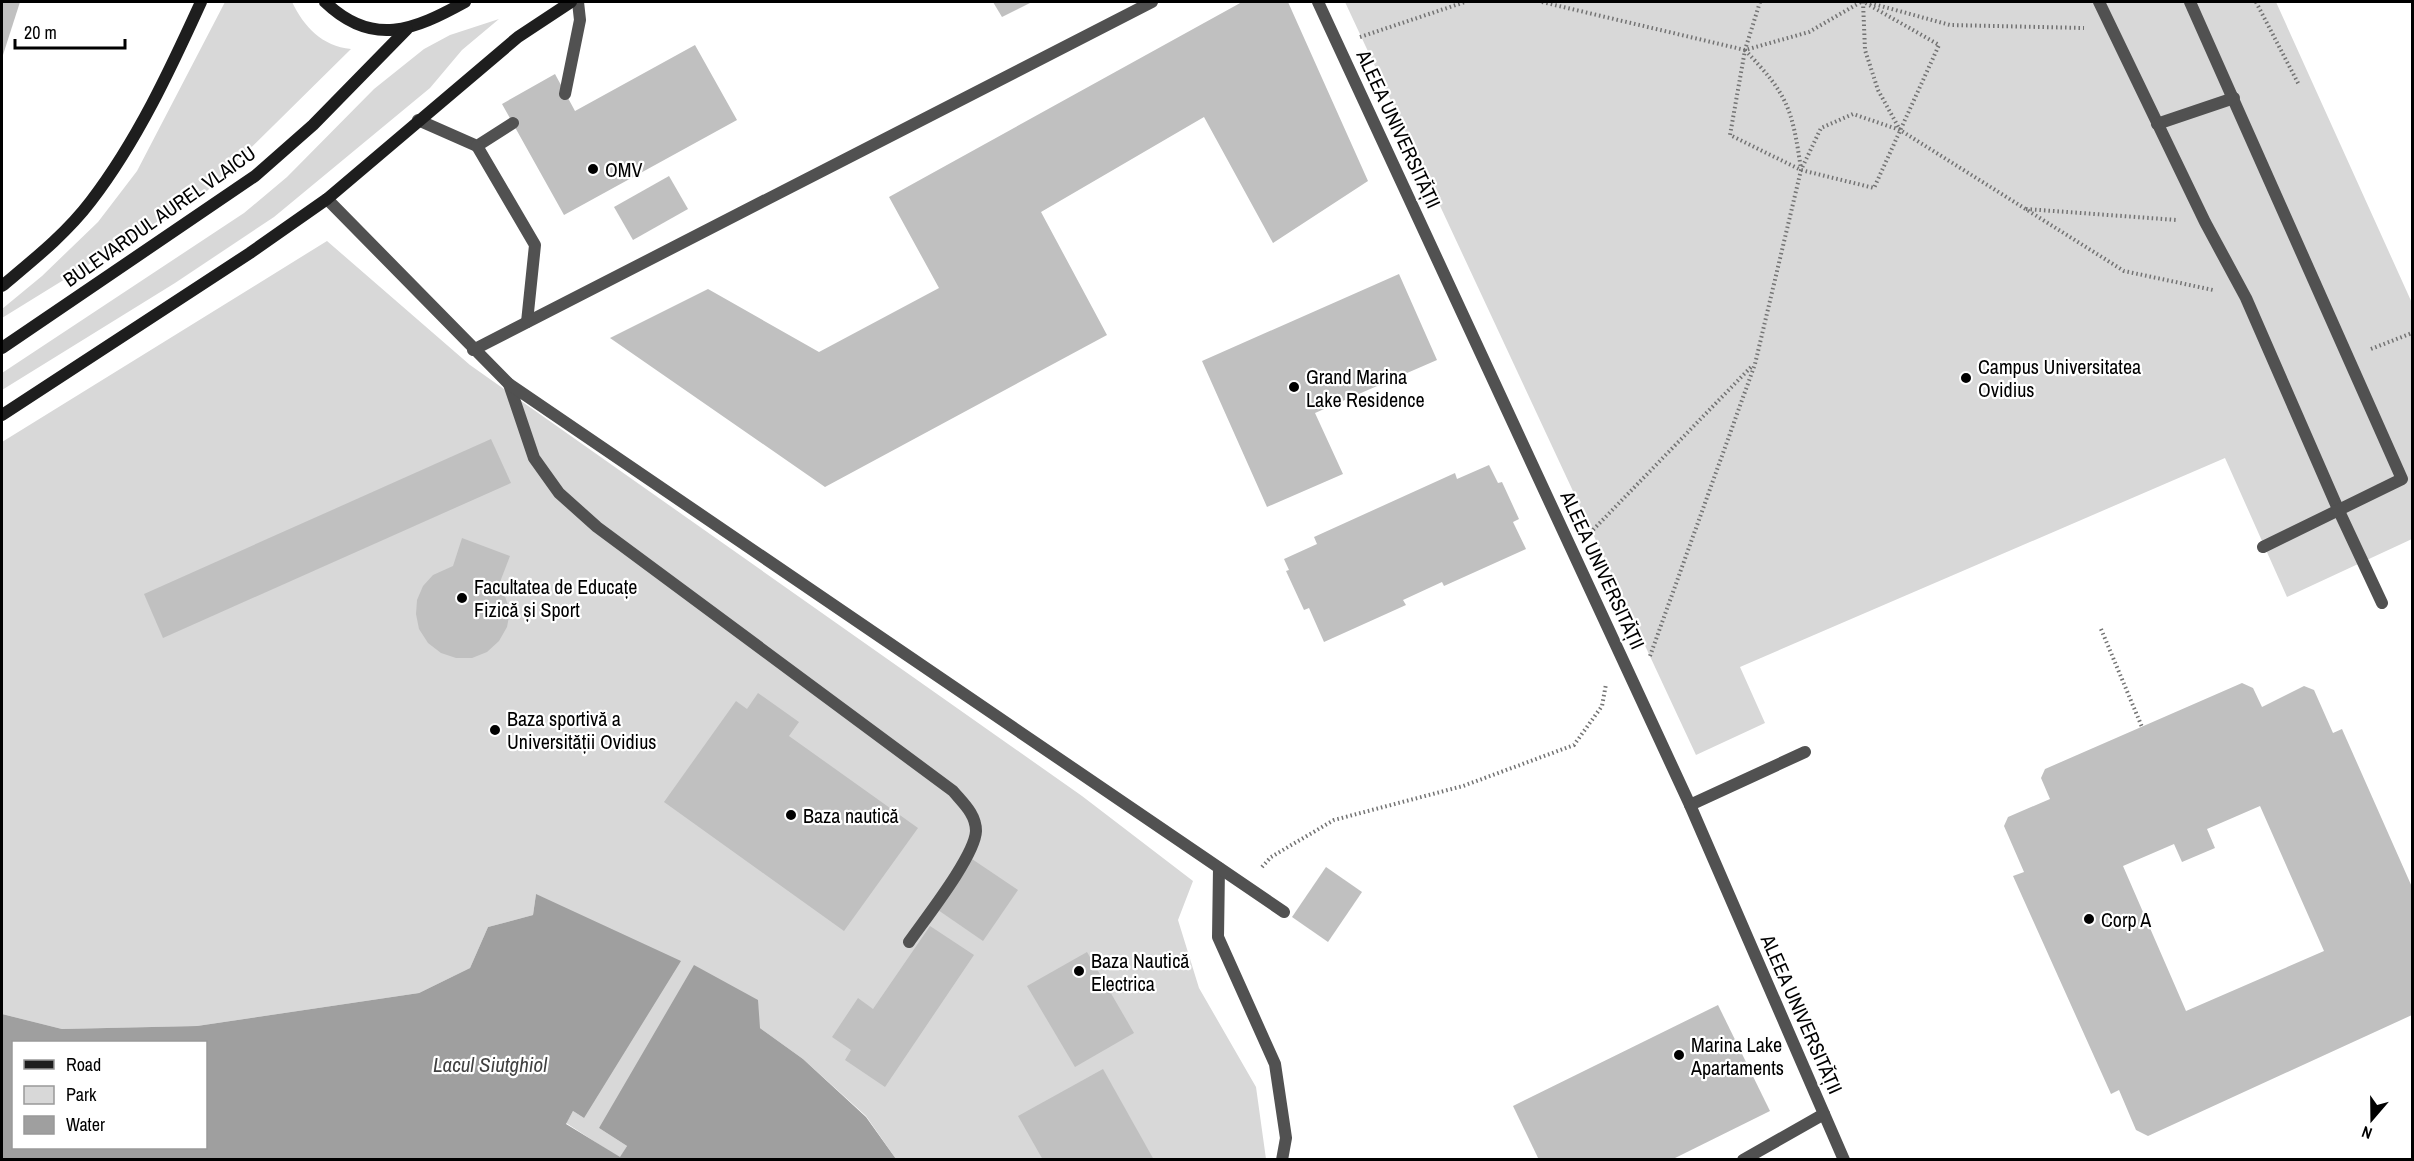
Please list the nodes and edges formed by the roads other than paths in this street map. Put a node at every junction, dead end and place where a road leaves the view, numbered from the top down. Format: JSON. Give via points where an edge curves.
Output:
{"nodes":[{"id":1,"x":199,"y":2,"type":"edge"},
{"id":2,"x":325,"y":2,"type":"edge"},
{"id":3,"x":465,"y":2,"type":"edge"},
{"id":4,"x":571,"y":2,"type":"edge"},
{"id":5,"x":578,"y":2,"type":"edge"},
{"id":6,"x":1152,"y":2,"type":"edge"},
{"id":7,"x":1318,"y":2,"type":"edge"},
{"id":8,"x":2099,"y":2,"type":"edge"},
{"id":9,"x":2190,"y":2,"type":"edge"},
{"id":10,"x":407,"y":29,"type":"junction"},
{"id":11,"x":565,"y":94,"type":"dead end"},
{"id":12,"x":2234,"y":98,"type":"junction"},
{"id":13,"x":418,"y":120,"type":"junction"},
{"id":14,"x":513,"y":123,"type":"dead end"},
{"id":15,"x":2157,"y":124,"type":"junction"},
{"id":16,"x":477,"y":146,"type":"junction"},
{"id":17,"x":327,"y":199,"type":"junction"},
{"id":18,"x":2,"y":286,"type":"edge"},
{"id":19,"x":527,"y":322,"type":"junction"},
{"id":20,"x":2,"y":348,"type":"edge"},
{"id":21,"x":473,"y":350,"type":"junction"},
{"id":22,"x":509,"y":384,"type":"junction"},
{"id":23,"x":2,"y":415,"type":"edge"},
{"id":24,"x":2338,"y":509,"type":"junction"},
{"id":25,"x":2263,"y":547,"type":"dead end"},
{"id":26,"x":2382,"y":603,"type":"dead end"},
{"id":27,"x":1804,"y":752,"type":"dead end"},
{"id":28,"x":1690,"y":805,"type":"junction"},
{"id":29,"x":1219,"y":868,"type":"junction"},
{"id":30,"x":1284,"y":912,"type":"dead end"},
{"id":31,"x":909,"y":942,"type":"dead end"},
{"id":32,"x":1824,"y":1114,"type":"junction"},
{"id":33,"x":1282,"y":1160,"type":"edge"},
{"id":34,"x":1743,"y":1160,"type":"edge"},
{"id":35,"x":1844,"y":1160,"type":"edge"}],
"edges":[{"from":1,"to":18,"type":"main road","name":"BULEVARDUL AUREL VLAICU","via":[[127,150],[96,194],[47,248]]},
{"from":2,"to":10,"type":"main road","via":[[360,26],[390,31]]},
{"from":3,"to":10,"type":"main road"},
{"from":4,"to":13,"type":"main road","via":[[518,37]]},
{"from":5,"to":11,"type":"street","via":[[580,20]]},
{"from":6,"to":19,"type":"street"},
{"from":7,"to":28,"type":"street","name":"ALEEA UNIVERSITĂȚII"},
{"from":8,"to":15,"type":"street"},
{"from":9,"to":12,"type":"street"},
{"from":10,"to":20,"type":"main road","name":"BULEVARDUL AUREL VLAICU","via":[[314,125],[255,177]]},
{"from":12,"to":15,"type":"street"},
{"from":12,"to":24,"type":"street","via":[[2402,479]]},
{"from":13,"to":16,"type":"street"},
{"from":13,"to":17,"type":"main road"},
{"from":14,"to":16,"type":"street"},
{"from":15,"to":24,"type":"street","via":[[2246,298]]},
{"from":16,"to":19,"type":"street","via":[[535,245]]},
{"from":17,"to":21,"type":"street"},
{"from":17,"to":23,"type":"main road"},
{"from":19,"to":21,"type":"street"},
{"from":21,"to":22,"type":"street"},
{"from":22,"to":29,"type":"street"},
{"from":22,"to":31,"type":"street","via":[[534,458],[559,493],[597,527],[953,791],[972,812],[976,831],[966,858]]},
{"from":24,"to":25,"type":"street"},
{"from":24,"to":26,"type":"street"},
{"from":27,"to":28,"type":"street"},
{"from":28,"to":32,"type":"street","name":"ALEEA UNIVERSITĂȚII"},
{"from":29,"to":30,"type":"street"},
{"from":29,"to":33,"type":"street","via":[[1218,938],[1275,1064],[1286,1138]]},
{"from":32,"to":34,"type":"street"},
{"from":32,"to":35,"type":"street","name":"ALEEA UNIVERSITĂȚII"}]}
